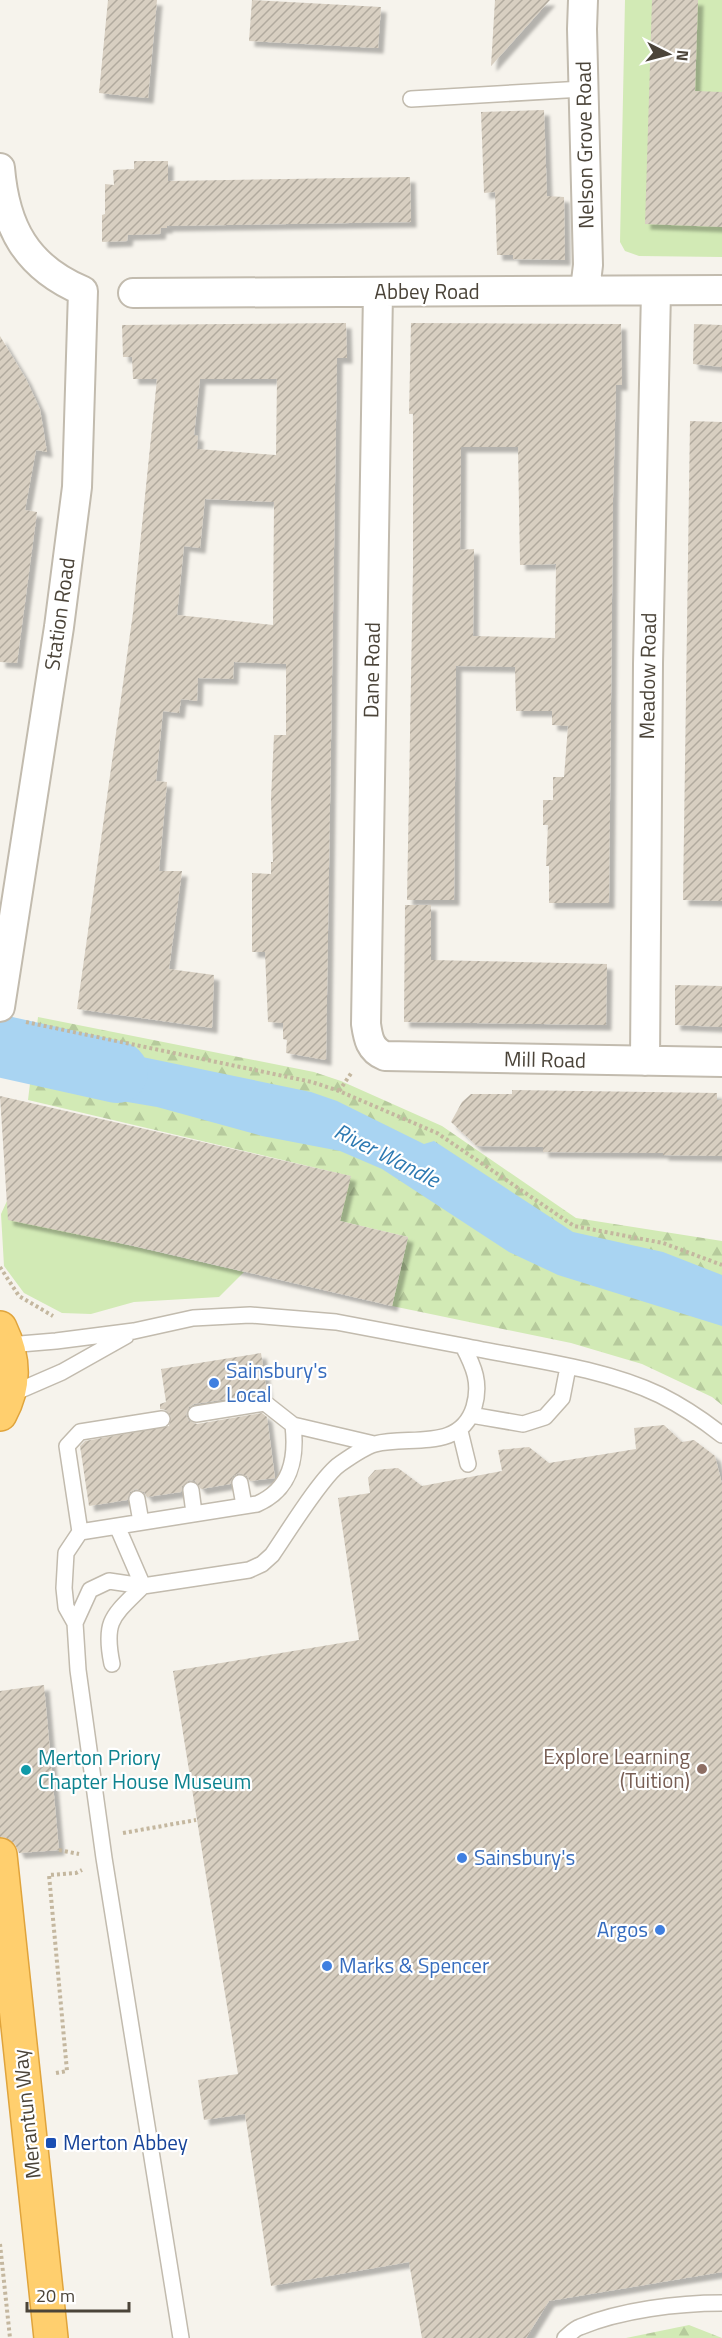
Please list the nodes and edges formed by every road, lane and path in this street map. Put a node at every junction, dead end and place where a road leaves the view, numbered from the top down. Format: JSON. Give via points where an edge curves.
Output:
{"nodes":[{"id":1,"x":583,"y":0,"type":"edge"},
{"id":2,"x":583,"y":89,"type":"junction"},
{"id":3,"x":411,"y":99,"type":"dead end"},
{"id":4,"x":0,"y":168,"type":"edge"},
{"id":5,"x":6,"y":225,"type":"edge"},
{"id":6,"x":585,"y":290,"type":"junction"},
{"id":7,"x":722,"y":290,"type":"edge"},
{"id":8,"x":656,"y":291,"type":"junction"},
{"id":9,"x":378,"y":292,"type":"junction"},
{"id":10,"x":133,"y":293,"type":"dead end"},
{"id":11,"x":6,"y":934,"type":"edge"},
{"id":12,"x":0,"y":1007,"type":"edge"},
{"id":13,"x":29,"y":1023,"type":"dead end"},
{"id":14,"x":364,"y":1056,"type":"junction"},
{"id":15,"x":645,"y":1061,"type":"junction"},
{"id":16,"x":722,"y":1062,"type":"edge"},
{"id":17,"x":339,"y":1091,"type":"junction"},
{"id":18,"x":722,"y":1265,"type":"edge"},
{"id":19,"x":0,"y":1267,"type":"edge"},
{"id":20,"x":57,"y":1318,"type":"dead end"},
{"id":21,"x":134,"y":1331,"type":"junction"},
{"id":22,"x":4,"y":1336,"type":"edge"},
{"id":23,"x":463,"y":1346,"type":"junction"},
{"id":24,"x":568,"y":1367,"type":"junction"},
{"id":25,"x":4,"y":1405,"type":"edge"},
{"id":26,"x":196,"y":1414,"type":"dead end"},
{"id":27,"x":471,"y":1414,"type":"junction"},
{"id":28,"x":162,"y":1419,"type":"dead end"},
{"id":29,"x":293,"y":1425,"type":"junction"},
{"id":30,"x":460,"y":1431,"type":"junction"},
{"id":31,"x":722,"y":1435,"type":"edge"},
{"id":32,"x":374,"y":1444,"type":"junction"},
{"id":33,"x":468,"y":1464,"type":"dead end"},
{"id":34,"x":240,"y":1483,"type":"dead end"},
{"id":35,"x":191,"y":1490,"type":"dead end"},
{"id":36,"x":137,"y":1498,"type":"dead end"},
{"id":37,"x":243,"y":1506,"type":"junction"},
{"id":38,"x":194,"y":1513,"type":"junction"},
{"id":39,"x":141,"y":1522,"type":"junction"},
{"id":40,"x":117,"y":1526,"type":"junction"},
{"id":41,"x":80,"y":1532,"type":"junction"},
{"id":42,"x":143,"y":1586,"type":"junction"},
{"id":43,"x":75,"y":1623,"type":"junction"},
{"id":44,"x":112,"y":1664,"type":"dead end"},
{"id":45,"x":0,"y":1855,"type":"edge"},
{"id":46,"x":104,"y":1858,"type":"junction"},
{"id":47,"x":23,"y":2077,"type":"junction"},
{"id":48,"x":0,"y":2244,"type":"edge"},
{"id":49,"x":722,"y":2303,"type":"edge"},
{"id":50,"x":10,"y":2338,"type":"edge"},
{"id":51,"x":51,"y":2338,"type":"edge"},
{"id":52,"x":181,"y":2338,"type":"edge"},
{"id":53,"x":565,"y":2338,"type":"edge"}],
"edges":[{"from":1,"to":2,"type":"street","name":"Nelson Grove Road"},
{"from":2,"to":3,"type":"lane"},
{"from":2,"to":6,"type":"street","name":"Nelson Grove Road","via":[[588,265]]},
{"from":4,"to":5,"type":"street"},
{"from":5,"to":11,"type":"street","name":"Station Road","via":[[44,270],[83,291],[77,487],[57,638]]},
{"from":6,"to":8,"type":"street","name":"Abbey Road"},
{"from":6,"to":9,"type":"street","name":"Abbey Road"},
{"from":7,"to":8,"type":"street","name":"Abbey Road"},
{"from":8,"to":15,"type":"street","name":"Meadow Road"},
{"from":9,"to":10,"type":"street","name":"Abbey Road"},
{"from":9,"to":14,"type":"street","name":"Dane Road"},
{"from":11,"to":12,"type":"street","name":"Station Road"},
{"from":13,"to":17,"type":"path","via":[[312,1082]]},
{"from":14,"to":15,"type":"street","name":"Mill Road","via":[[378,1053]]},
{"from":14,"to":17,"type":"path"},
{"from":15,"to":16,"type":"street","name":"Mill Road"},
{"from":17,"to":18,"type":"path","via":[[437,1133],[574,1226],[663,1243]]},
{"from":19,"to":20,"type":"path","via":[[19,1296]]},
{"from":21,"to":22,"type":"lane","via":[[56,1341]]},
{"from":21,"to":23,"type":"lane","via":[[193,1318],[250,1315],[336,1322]]},
{"from":21,"to":25,"type":"lane"},
{"from":22,"to":25,"type":"highway","via":[[13,1370]]},
{"from":23,"to":24,"type":"lane"},
{"from":23,"to":27,"type":"lane","via":[[475,1370],[477,1396]]},
{"from":24,"to":27,"type":"lane","via":[[562,1398],[545,1417],[523,1424]]},
{"from":24,"to":31,"type":"lane","via":[[615,1378],[659,1395]]},
{"from":26,"to":29,"type":"lane","via":[[265,1404]]},
{"from":27,"to":30,"type":"lane"},
{"from":28,"to":41,"type":"lane","via":[[80,1432],[67,1446]]},
{"from":29,"to":32,"type":"lane"},
{"from":29,"to":37,"type":"lane","via":[[293,1463],[284,1484],[272,1497]]},
{"from":30,"to":32,"type":"lane","via":[[439,1438]]},
{"from":30,"to":33,"type":"lane"},
{"from":32,"to":42,"type":"lane","via":[[337,1465],[262,1564],[249,1570]]},
{"from":34,"to":37,"type":"lane"},
{"from":35,"to":38,"type":"lane"},
{"from":36,"to":39,"type":"lane"},
{"from":37,"to":38,"type":"lane"},
{"from":38,"to":39,"type":"lane"},
{"from":39,"to":40,"type":"lane"},
{"from":40,"to":41,"type":"lane"},
{"from":40,"to":42,"type":"lane"},
{"from":41,"to":43,"type":"lane","via":[[66,1553],[66,1607]]},
{"from":42,"to":43,"type":"lane","via":[[108,1581],[90,1590]]},
{"from":42,"to":44,"type":"lane","via":[[111,1622]]},
{"from":43,"to":46,"type":"lane"},
{"from":45,"to":47,"type":"highway","name":"Merantun Way"},
{"from":46,"to":47,"type":"path","via":[[76,1873],[49,1875],[67,2071]]},
{"from":46,"to":52,"type":"lane"},
{"from":47,"to":51,"type":"highway","name":"Merantun Way"},
{"from":48,"to":50,"type":"path"},
{"from":49,"to":53,"type":"lane","via":[[693,2303],[617,2316],[577,2327]]}]}
